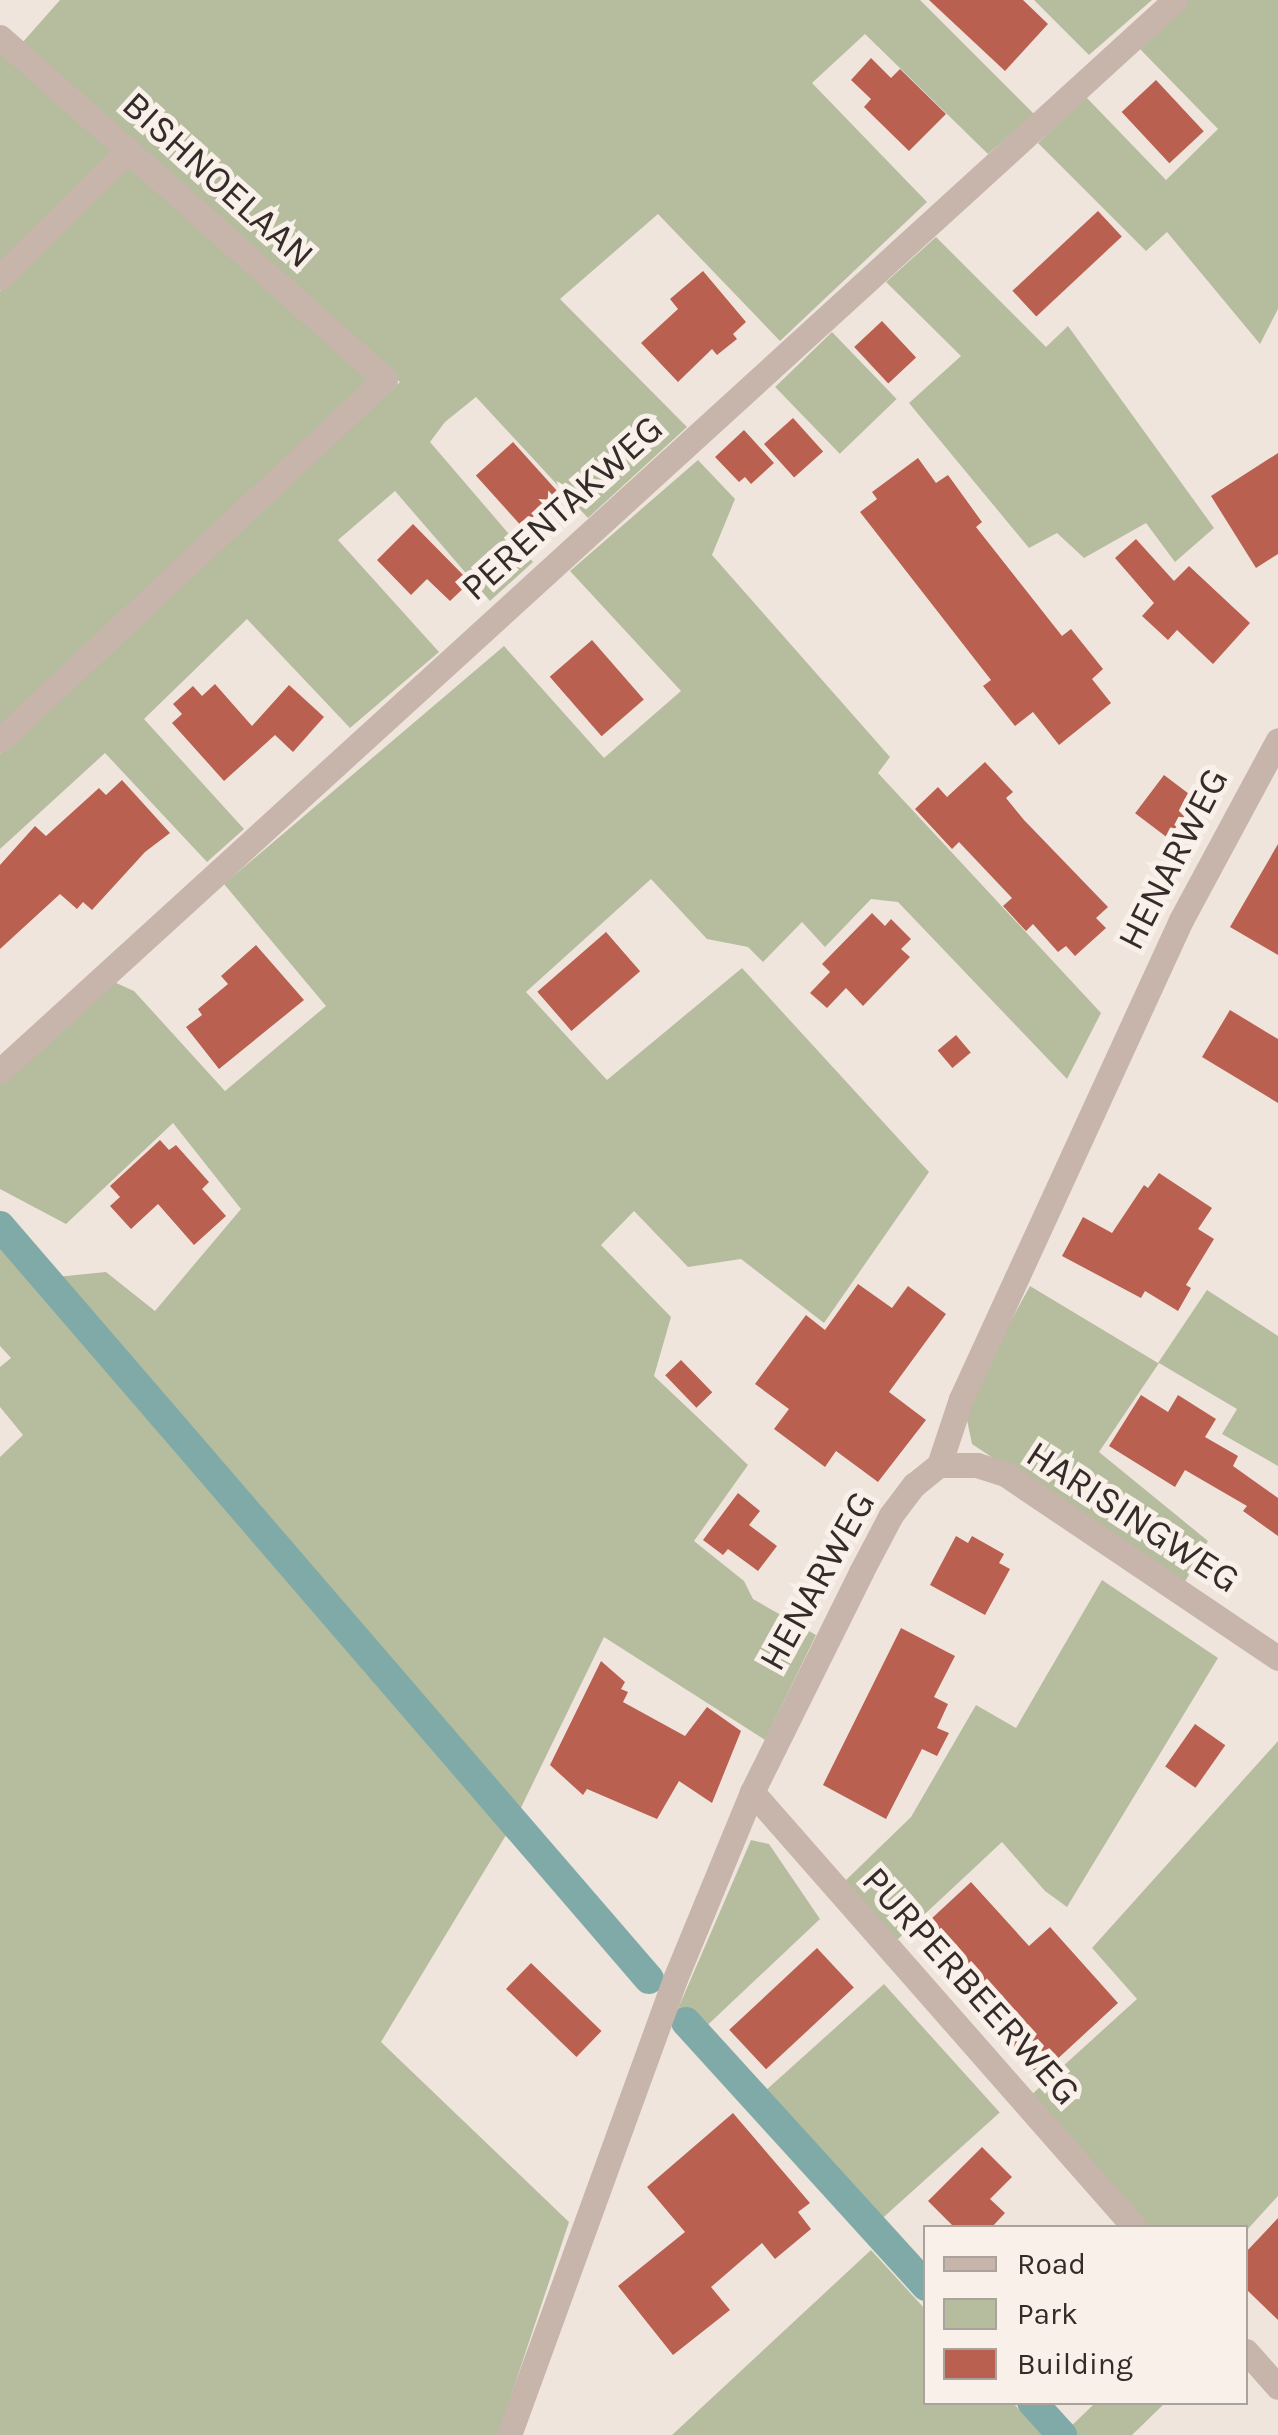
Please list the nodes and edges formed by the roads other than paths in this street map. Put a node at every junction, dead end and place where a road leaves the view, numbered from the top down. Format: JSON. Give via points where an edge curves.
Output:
{"nodes":[{"id":1,"x":1175,"y":0,"type":"edge"},
{"id":2,"x":0,"y":37,"type":"edge"},
{"id":3,"x":129,"y":150,"type":"junction"},
{"id":4,"x":0,"y":277,"type":"edge"},
{"id":5,"x":0,"y":740,"type":"edge"},
{"id":6,"x":1278,"y":740,"type":"edge"},
{"id":7,"x":0,"y":1071,"type":"edge"},
{"id":8,"x":939,"y":1465,"type":"junction"},
{"id":9,"x":1278,"y":1658,"type":"edge"},
{"id":10,"x":752,"y":1792,"type":"junction"},
{"id":11,"x":1132,"y":2225,"type":"edge"},
{"id":12,"x":1248,"y":2352,"type":"edge"},
{"id":13,"x":1278,"y":2387,"type":"edge"},
{"id":14,"x":509,"y":2435,"type":"edge"}],
"edges":[{"from":1,"to":7,"type":"street","name":"PERENTAKWEG"},
{"from":2,"to":3,"type":"street","name":"BISHNOELAAN"},
{"from":3,"to":4,"type":"street"},
{"from":3,"to":5,"type":"street","name":"BISHNOELAAN","via":[[385,379]]},
{"from":6,"to":8,"type":"street","name":"HENARWEG","via":[[1180,920],[961,1399]]},
{"from":8,"to":9,"type":"street","name":"HARISINGWEG","via":[[978,1465],[1005,1474]]},
{"from":8,"to":10,"type":"street","name":"HENARWEG","via":[[891,1514]]},
{"from":10,"to":11,"type":"street","name":"PURPERBEERWEG"},
{"from":10,"to":14,"type":"street","name":"HENARWEG","via":[[675,1979]]},
{"from":12,"to":13,"type":"street"}]}
